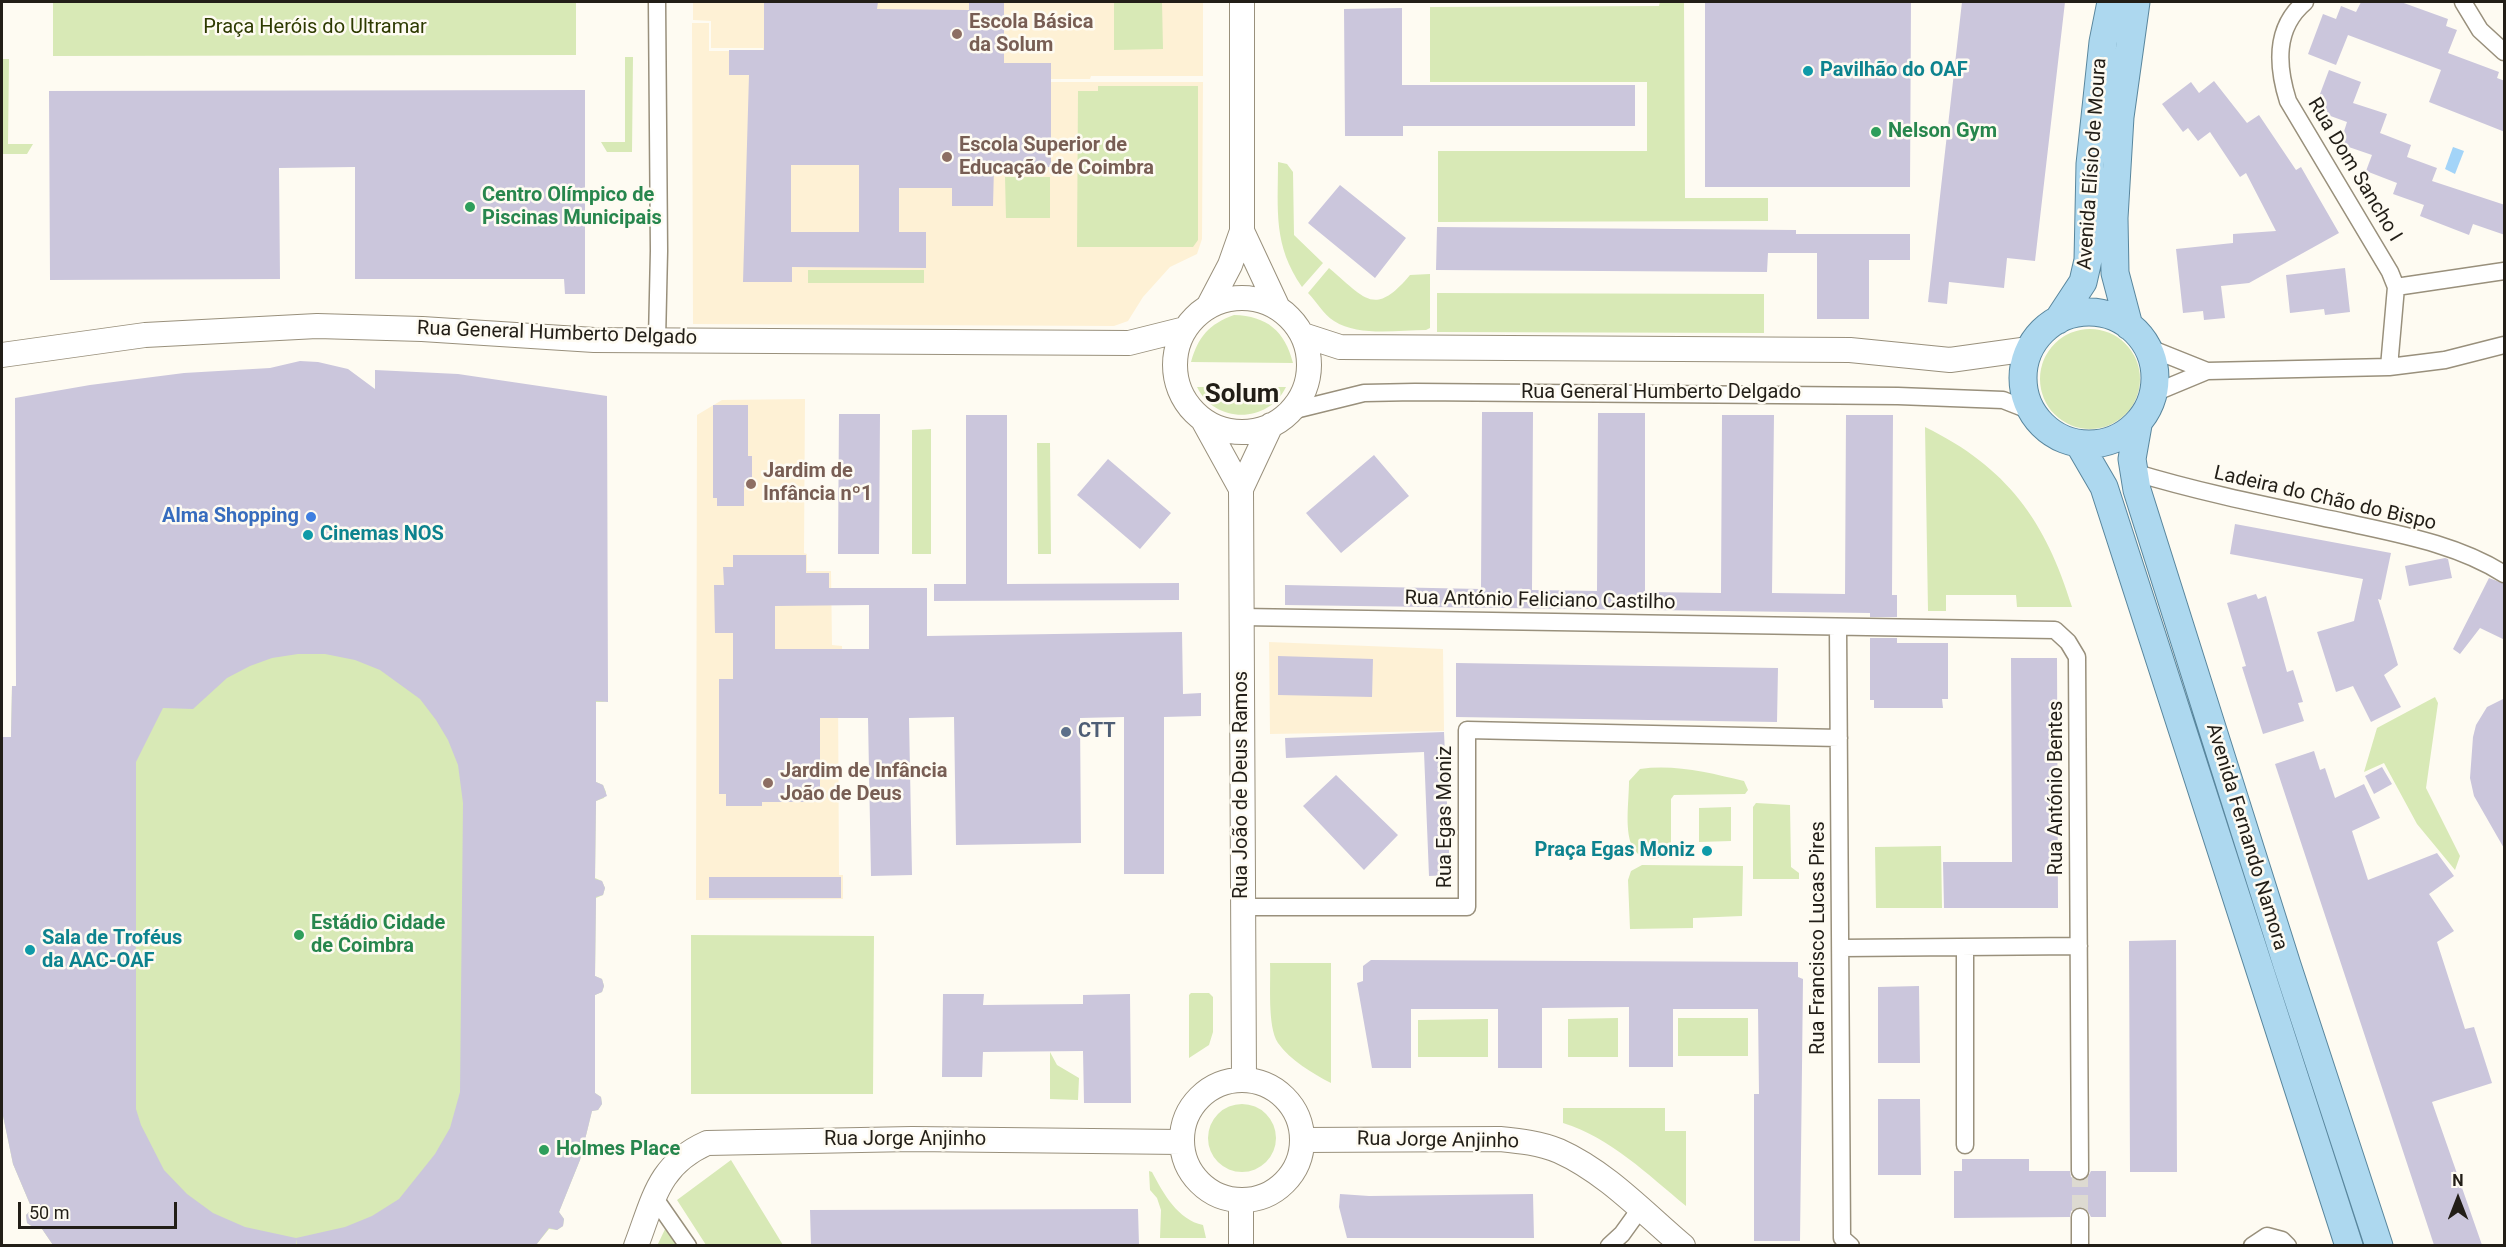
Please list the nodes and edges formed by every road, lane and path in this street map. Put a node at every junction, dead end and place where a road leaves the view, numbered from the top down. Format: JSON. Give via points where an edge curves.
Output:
{"nodes":[{"id":1,"x":657,"y":2,"type":"edge"},
{"id":2,"x":1242,"y":2,"type":"edge"},
{"id":3,"x":2111,"y":2,"type":"edge"},
{"id":4,"x":2136,"y":2,"type":"edge"},
{"id":5,"x":2306,"y":2,"type":"edge"},
{"id":6,"x":2463,"y":2,"type":"edge"},
{"id":7,"x":2505,"y":52,"type":"edge"},
{"id":8,"x":1242,"y":231,"type":"junction"},
{"id":9,"x":2505,"y":271,"type":"edge"},
{"id":10,"x":2397,"y":286,"type":"junction"},
{"id":11,"x":1208,"y":307,"type":"junction"},
{"id":12,"x":1278,"y":308,"type":"junction"},
{"id":13,"x":2058,"y":320,"type":"junction"},
{"id":14,"x":2129,"y":326,"type":"junction"},
{"id":15,"x":1185,"y":329,"type":"junction"},
{"id":16,"x":1303,"y":335,"type":"junction"},
{"id":17,"x":657,"y":340,"type":"junction"},
{"id":18,"x":2505,"y":345,"type":"edge"},
{"id":19,"x":2147,"y":346,"type":"junction"},
{"id":20,"x":2029,"y":349,"type":"junction"},
{"id":21,"x":2,"y":355,"type":"edge"},
{"id":22,"x":2389,"y":367,"type":"junction"},
{"id":23,"x":2207,"y":371,"type":"junction"},
{"id":24,"x":2154,"y":393,"type":"junction"},
{"id":25,"x":2031,"y":411,"type":"junction"},
{"id":26,"x":1281,"y":418,"type":"junction"},
{"id":27,"x":1203,"y":420,"type":"junction"},
{"id":28,"x":2138,"y":425,"type":"junction"},
{"id":29,"x":2079,"y":444,"type":"junction"},
{"id":30,"x":2133,"y":472,"type":"junction"},
{"id":31,"x":1240,"y":489,"type":"junction"},
{"id":32,"x":2505,"y":574,"type":"edge"},
{"id":33,"x":1242,"y":616,"type":"junction"},
{"id":34,"x":1838,"y":627,"type":"junction"},
{"id":35,"x":1839,"y":738,"type":"junction"},
{"id":36,"x":1243,"y":907,"type":"junction"},
{"id":37,"x":2079,"y":946,"type":"junction"},
{"id":38,"x":1965,"y":947,"type":"junction"},
{"id":39,"x":1841,"y":948,"type":"junction"},
{"id":40,"x":1244,"y":1080,"type":"junction"},
{"id":41,"x":1303,"y":1140,"type":"junction"},
{"id":42,"x":1181,"y":1142,"type":"junction"},
{"id":43,"x":1965,"y":1145,"type":"dead end"},
{"id":44,"x":2080,"y":1171,"type":"tunnel mouth"},
{"id":45,"x":654,"y":1197,"type":"junction"},
{"id":46,"x":1241,"y":1201,"type":"junction"},
{"id":47,"x":1640,"y":1209,"type":"junction"},
{"id":48,"x":2080,"y":1217,"type":"tunnel mouth"},
{"id":49,"x":636,"y":1245,"type":"edge"},
{"id":50,"x":688,"y":1245,"type":"edge"},
{"id":51,"x":1241,"y":1245,"type":"edge"},
{"id":52,"x":1609,"y":1245,"type":"edge"},
{"id":53,"x":1683,"y":1245,"type":"edge"},
{"id":54,"x":1851,"y":1245,"type":"edge"},
{"id":55,"x":2080,"y":1245,"type":"edge"},
{"id":56,"x":2252,"y":1245,"type":"edge"},
{"id":57,"x":2288,"y":1245,"type":"edge"},
{"id":58,"x":2349,"y":1245,"type":"edge"},
{"id":59,"x":2379,"y":1245,"type":"edge"}],
"edges":[{"from":1,"to":17,"type":"street"},
{"from":2,"to":8,"type":"main road"},
{"from":3,"to":13,"type":"main road","name":"Avenida Elísio de Moura","via":[[2091,153],[2088,260],[2084,282]]},
{"from":4,"to":14,"type":"main road","name":"Avenida Elísio de Moura","via":[[2120,117],[2114,207],[2115,273]]},
{"from":5,"to":10,"type":"street","name":"Rua Dom Sancho I","via":[[2286,26],[2279,50],[2280,75],[2288,101]]},
{"from":6,"to":7,"type":"street","via":[[2480,30]]},
{"from":8,"to":11,"type":"main road"},
{"from":8,"to":12,"type":"main road"},
{"from":9,"to":10,"type":"street"},
{"from":10,"to":22,"type":"street"},
{"from":11,"to":12,"type":"main road","via":[[1244,297]]},
{"from":11,"to":15,"type":"main road"},
{"from":12,"to":16,"type":"main road"},
{"from":13,"to":14,"type":"main road","via":[[2072,314],[2102,313]]},
{"from":13,"to":20,"type":"main road","via":[[2045,328]]},
{"from":14,"to":19,"type":"main road"},
{"from":15,"to":17,"type":"main road","name":"Rua General Humberto Delgado","via":[[1129,343]]},
{"from":15,"to":27,"type":"main road","via":[[1175,358],[1175,374],[1182,396]]},
{"from":16,"to":20,"type":"main road","via":[[1340,347],[1829,350],[1950,360]]},
{"from":16,"to":26,"type":"main road","via":[[1310,361],[1309,375],[1303,394]]},
{"from":17,"to":21,"type":"main road","name":"Rua General Humberto Delgado","via":[[594,340],[422,328],[296,327],[145,335]]},
{"from":18,"to":22,"type":"street","via":[[2445,360]]},
{"from":19,"to":23,"type":"street"},
{"from":19,"to":24,"type":"main road","via":[[2153,361]]},
{"from":20,"to":25,"type":"main road","via":[[2022,380]]},
{"from":22,"to":23,"type":"street"},
{"from":23,"to":24,"type":"street"},
{"from":24,"to":28,"type":"main road"},
{"from":25,"to":26,"type":"street","name":"Rua General Humberto Delgado","via":[[2003,400],[1919,397],[1415,392],[1364,393]]},
{"from":25,"to":29,"type":"main road","via":[[2052,433]]},
{"from":26,"to":27,"type":"main road","via":[[1255,432],[1240,433],[1224,431]]},
{"from":26,"to":31,"type":"main road","name":"Rua João de Deus Ramos"},
{"from":27,"to":31,"type":"main road","name":"Rua João de Deus Ramos"},
{"from":28,"to":29,"type":"main road","via":[[2109,442]]},
{"from":28,"to":30,"type":"main road","name":"Avenida Fernando Namora"},
{"from":29,"to":58,"type":"main road","name":"Avenida Fernando Namora","via":[[2104,487]]},
{"from":30,"to":32,"type":"street","name":"Ladeira do Chão do Bispo","via":[[2194,490],[2408,536],[2480,559]]},
{"from":30,"to":59,"type":"main road","name":"Avenida Fernando Namora"},
{"from":31,"to":33,"type":"main road","name":"Rua João de Deus Ramos"},
{"from":33,"to":34,"type":"street","name":"Rua António Feliciano Castilho"},
{"from":33,"to":36,"type":"main road","name":"Rua João de Deus Ramos"},
{"from":34,"to":35,"type":"street","name":"Rua Francisco Lucas Pires"},
{"from":34,"to":37,"type":"street","name":"Rua António Bentes","via":[[2055,630],[2068,642],[2077,657]]},
{"from":35,"to":36,"type":"street","name":"Rua Egas Moniz","via":[[1467,730],[1467,907]]},
{"from":35,"to":39,"type":"street","name":"Rua Francisco Lucas Pires"},
{"from":36,"to":40,"type":"main road","name":"Rua João de Deus Ramos"},
{"from":37,"to":38,"type":"street"},
{"from":37,"to":44,"type":"street","name":"Rua António Bentes"},
{"from":38,"to":39,"type":"street"},
{"from":38,"to":43,"type":"street"},
{"from":39,"to":54,"type":"street","name":"Rua Francisco Lucas Pires","via":[[1842,1238]]},
{"from":40,"to":41,"type":"main road","via":[[1280,1093],[1292,1107]]},
{"from":40,"to":42,"type":"main road","via":[[1206,1091],[1188,1114]]},
{"from":41,"to":46,"type":"main road","via":[[1300,1159],[1277,1190]]},
{"from":41,"to":47,"type":"main road","name":"Rua Jorge Anjinho","via":[[1530,1142],[1557,1150],[1589,1167]]},
{"from":42,"to":45,"type":"main road","name":"Rua Jorge Anjinho","via":[[912,1139],[707,1143],[686,1153],[666,1173]]},
{"from":42,"to":46,"type":"main road","via":[[1193,1177],[1206,1190]]},
{"from":45,"to":49,"type":"main road","name":"Rua Jorge Anjinho"},
{"from":45,"to":50,"type":"street"},
{"from":46,"to":51,"type":"main road"},
{"from":47,"to":52,"type":"street"},
{"from":47,"to":53,"type":"main road","name":"Rua Jorge Anjinho"},
{"from":48,"to":55,"type":"street"},
{"from":56,"to":57,"type":"street","via":[[2267,1236]]}]}
